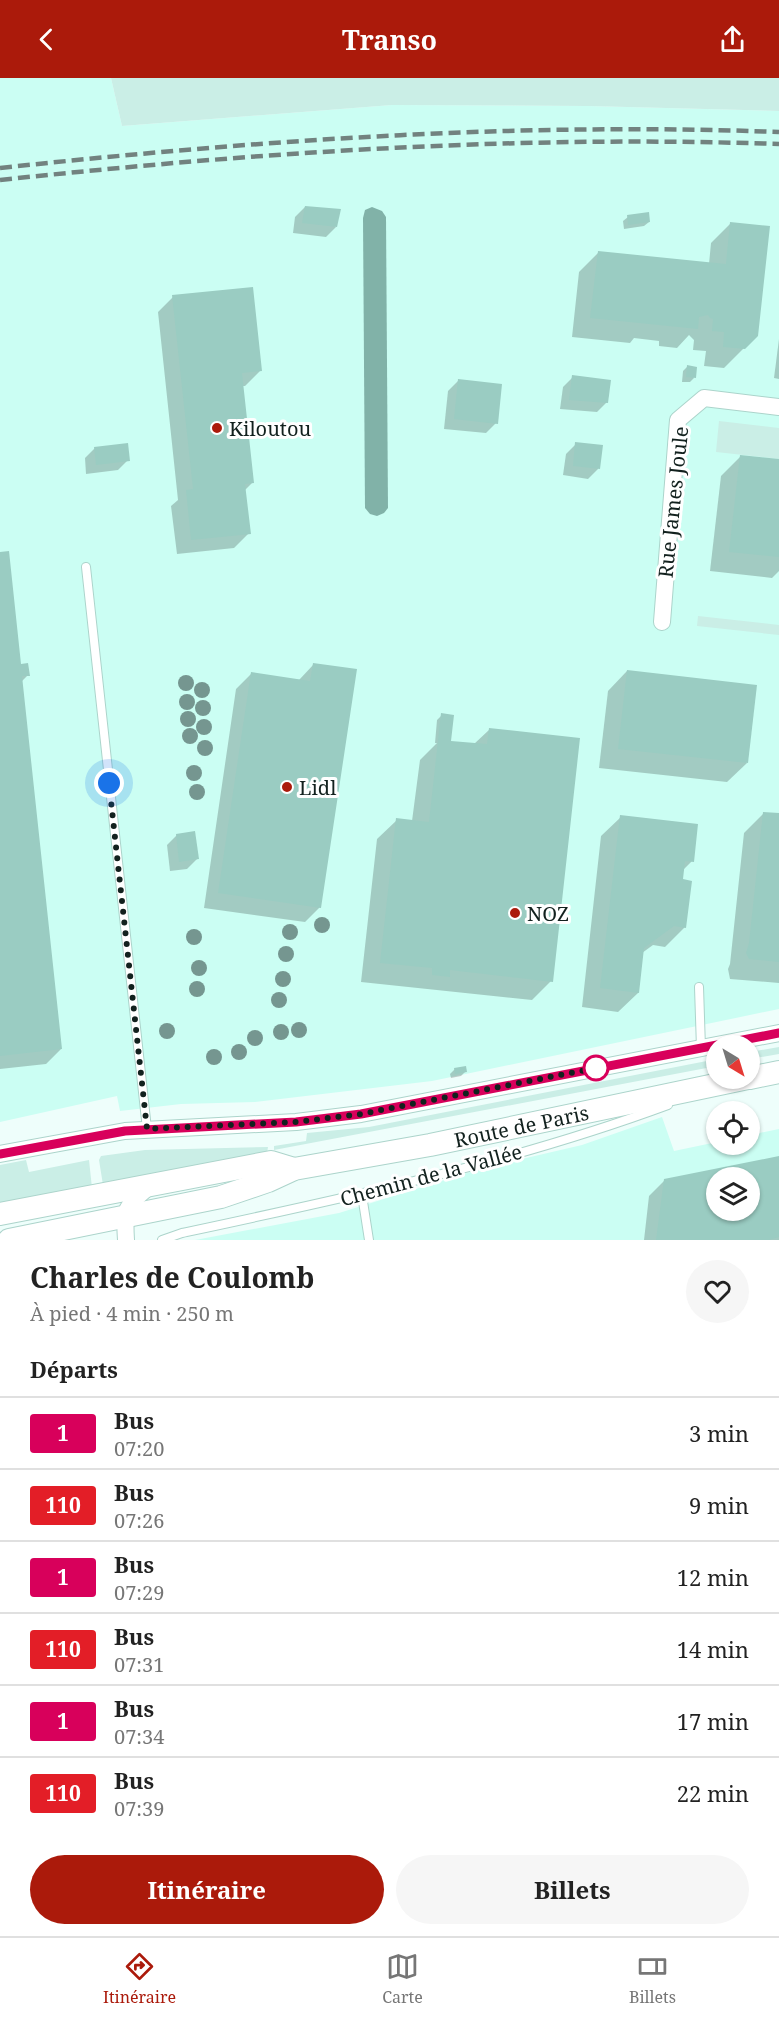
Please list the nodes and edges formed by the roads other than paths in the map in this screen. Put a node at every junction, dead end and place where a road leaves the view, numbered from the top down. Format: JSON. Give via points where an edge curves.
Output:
{"nodes":[{"id":1,"x":779,"y":407,"type":"edge"},
{"id":2,"x":86,"y":567,"type":"dead end"},
{"id":3,"x":662,"y":622,"type":"dead end"},
{"id":4,"x":699,"y":987,"type":"dead end"},
{"id":5,"x":779,"y":1033,"type":"edge"},
{"id":6,"x":701,"y":1048,"type":"junction"},
{"id":7,"x":779,"y":1072,"type":"edge"},
{"id":8,"x":760,"y":1076,"type":"edge"},
{"id":9,"x":706,"y":1087,"type":"edge"},
{"id":10,"x":716,"y":1089,"type":"edge"},
{"id":11,"x":147,"y":1129,"type":"junction"},
{"id":12,"x":0,"y":1154,"type":"edge"},
{"id":13,"x":294,"y":1169,"type":"junction"},
{"id":14,"x":151,"y":1185,"type":"junction"},
{"id":15,"x":362,"y":1195,"type":"junction"},
{"id":16,"x":0,"y":1214,"type":"edge"},
{"id":17,"x":125,"y":1216,"type":"junction"},
{"id":18,"x":9,"y":1240,"type":"edge"},
{"id":19,"x":126,"y":1240,"type":"edge"},
{"id":20,"x":162,"y":1240,"type":"edge"},
{"id":21,"x":369,"y":1240,"type":"edge"}],
"edges":[{"from":1,"to":3,"type":"street","name":"Rue James Joule","via":[[704,398],[678,420]]},
{"from":2,"to":11,"type":"lane"},
{"from":4,"to":6,"type":"lane"},
{"from":5,"to":6,"type":"street"},
{"from":6,"to":11,"type":"street","via":[[361,1114],[296,1122]]},
{"from":7,"to":8,"type":"main road","name":"Route de Paris"},
{"from":9,"to":13,"type":"main road","name":"Route de Paris"},
{"from":10,"to":15,"type":"lane","name":"Chemin de la Vallée","via":[[603,1129]]},
{"from":11,"to":12,"type":"street"},
{"from":13,"to":14,"type":"main road","name":"Route de Paris","via":[[271,1162]]},
{"from":13,"to":17,"type":"main road","name":"Route de Paris","via":[[221,1197]]},
{"from":14,"to":16,"type":"main road","name":"Route de Paris"},
{"from":14,"to":17,"type":"street","via":[[131,1202]]},
{"from":15,"to":20,"type":"lane","name":"Chemin de la Vallée"},
{"from":15,"to":21,"type":"lane"},
{"from":17,"to":18,"type":"main road","name":"Route de Paris"},
{"from":17,"to":19,"type":"street"}]}
